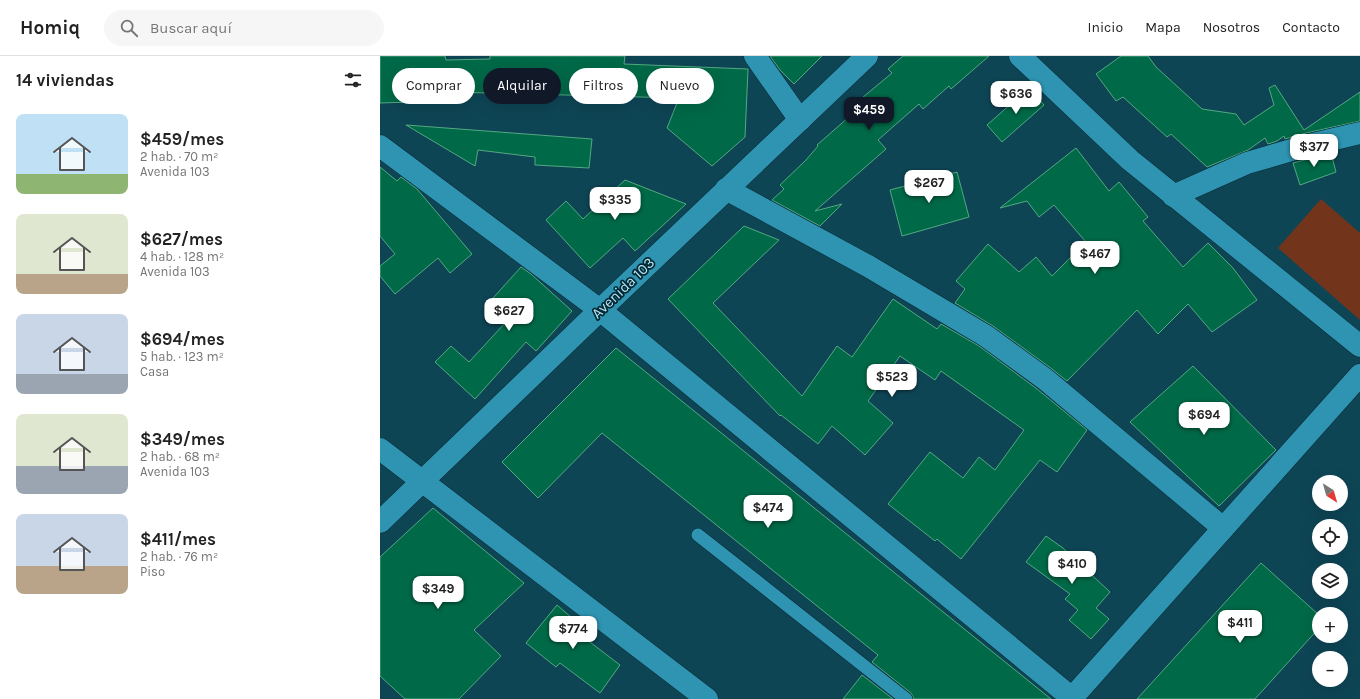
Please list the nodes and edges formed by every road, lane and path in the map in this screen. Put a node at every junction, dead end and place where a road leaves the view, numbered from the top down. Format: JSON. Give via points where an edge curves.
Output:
{"nodes":[{"id":1,"x":756,"y":56,"type":"edge"},
{"id":2,"x":867,"y":56,"type":"edge"},
{"id":3,"x":1020,"y":56,"type":"edge"},
{"id":4,"x":800,"y":120,"type":"junction"},
{"id":5,"x":1360,"y":133,"type":"edge"},
{"id":6,"x":380,"y":146,"type":"edge"},
{"id":7,"x":726,"y":190,"type":"junction"},
{"id":8,"x":1173,"y":196,"type":"junction"},
{"id":9,"x":600,"y":310,"type":"junction"},
{"id":10,"x":1360,"y":346,"type":"edge"},
{"id":11,"x":1360,"y":375,"type":"edge"},
{"id":12,"x":380,"y":449,"type":"edge"},
{"id":13,"x":422,"y":481,"type":"junction"},
{"id":14,"x":380,"y":522,"type":"edge"},
{"id":15,"x":1223,"y":528,"type":"junction"},
{"id":16,"x":698,"y":535,"type":"dead end"},
{"id":17,"x":707,"y":699,"type":"edge"},
{"id":18,"x":906,"y":699,"type":"edge"},
{"id":19,"x":1072,"y":699,"type":"edge"}],
"edges":[{"from":1,"to":4,"type":"street"},
{"from":2,"to":4,"type":"street","name":"Avenida 103"},
{"from":3,"to":8,"type":"street","via":[[1130,160]]},
{"from":4,"to":7,"type":"street","name":"Avenida 103"},
{"from":5,"to":8,"type":"street","via":[[1247,163]]},
{"from":6,"to":9,"type":"street"},
{"from":7,"to":9,"type":"street","name":"Avenida 103"},
{"from":7,"to":15,"type":"street","via":[[874,270],[986,336],[1045,379]]},
{"from":8,"to":10,"type":"street"},
{"from":9,"to":13,"type":"street","name":"Avenida 103"},
{"from":9,"to":19,"type":"street"},
{"from":11,"to":15,"type":"street"},
{"from":12,"to":13,"type":"street"},
{"from":13,"to":14,"type":"street","name":"Avenida 103"},
{"from":13,"to":17,"type":"street"},
{"from":15,"to":19,"type":"street"},
{"from":16,"to":18,"type":"lane"}]}
